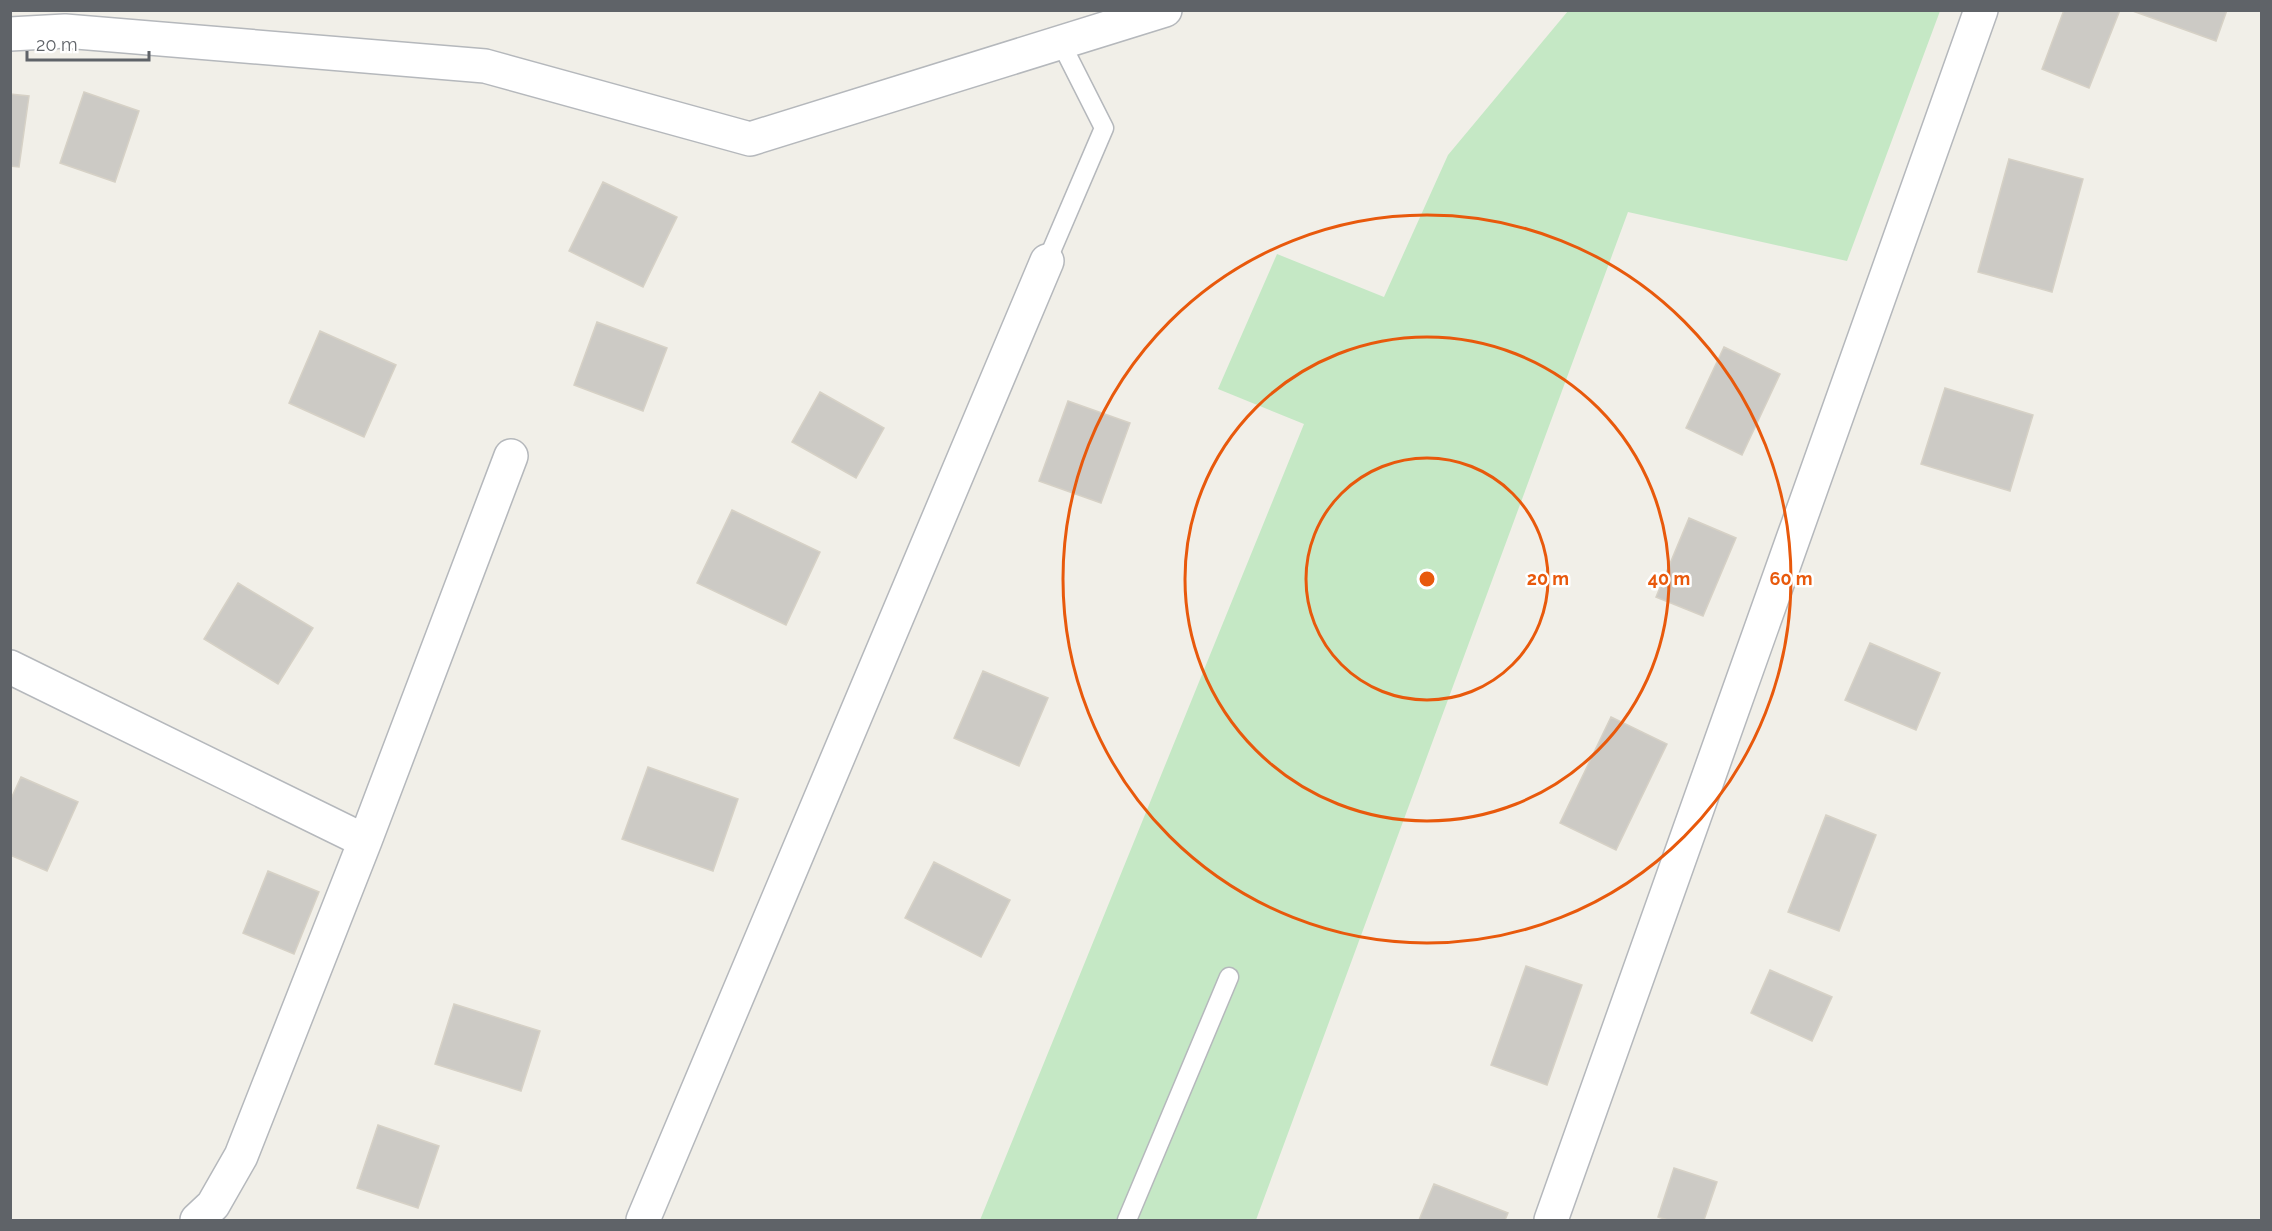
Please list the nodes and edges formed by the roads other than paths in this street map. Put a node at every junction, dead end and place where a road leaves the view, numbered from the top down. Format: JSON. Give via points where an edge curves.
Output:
{"nodes":[{"id":1,"x":1164,"y":10,"type":"edge"},
{"id":2,"x":1981,"y":10,"type":"edge"},
{"id":3,"x":10,"y":34,"type":"edge"},
{"id":4,"x":1061,"y":43,"type":"junction"},
{"id":5,"x":1047,"y":261,"type":"joint"},
{"id":6,"x":511,"y":456,"type":"dead end"},
{"id":7,"x":10,"y":667,"type":"edge"},
{"id":8,"x":365,"y":841,"type":"junction"},
{"id":9,"x":1229,"y":977,"type":"dead end"},
{"id":10,"x":196,"y":1221,"type":"edge"},
{"id":11,"x":643,"y":1221,"type":"edge"},
{"id":12,"x":1127,"y":1221,"type":"edge"},
{"id":13,"x":1551,"y":1221,"type":"edge"}],
"edges":[{"from":1,"to":4,"type":"street"},
{"from":2,"to":13,"type":"street"},
{"from":3,"to":4,"type":"street","via":[[65,31],[485,66],[750,139]]},
{"from":4,"to":5,"type":"lane","via":[[1104,128]]},
{"from":5,"to":11,"type":"street"},
{"from":6,"to":8,"type":"street"},
{"from":7,"to":8,"type":"street"},
{"from":8,"to":10,"type":"street","via":[[241,1156],[213,1205]]},
{"from":9,"to":12,"type":"lane"}]}
